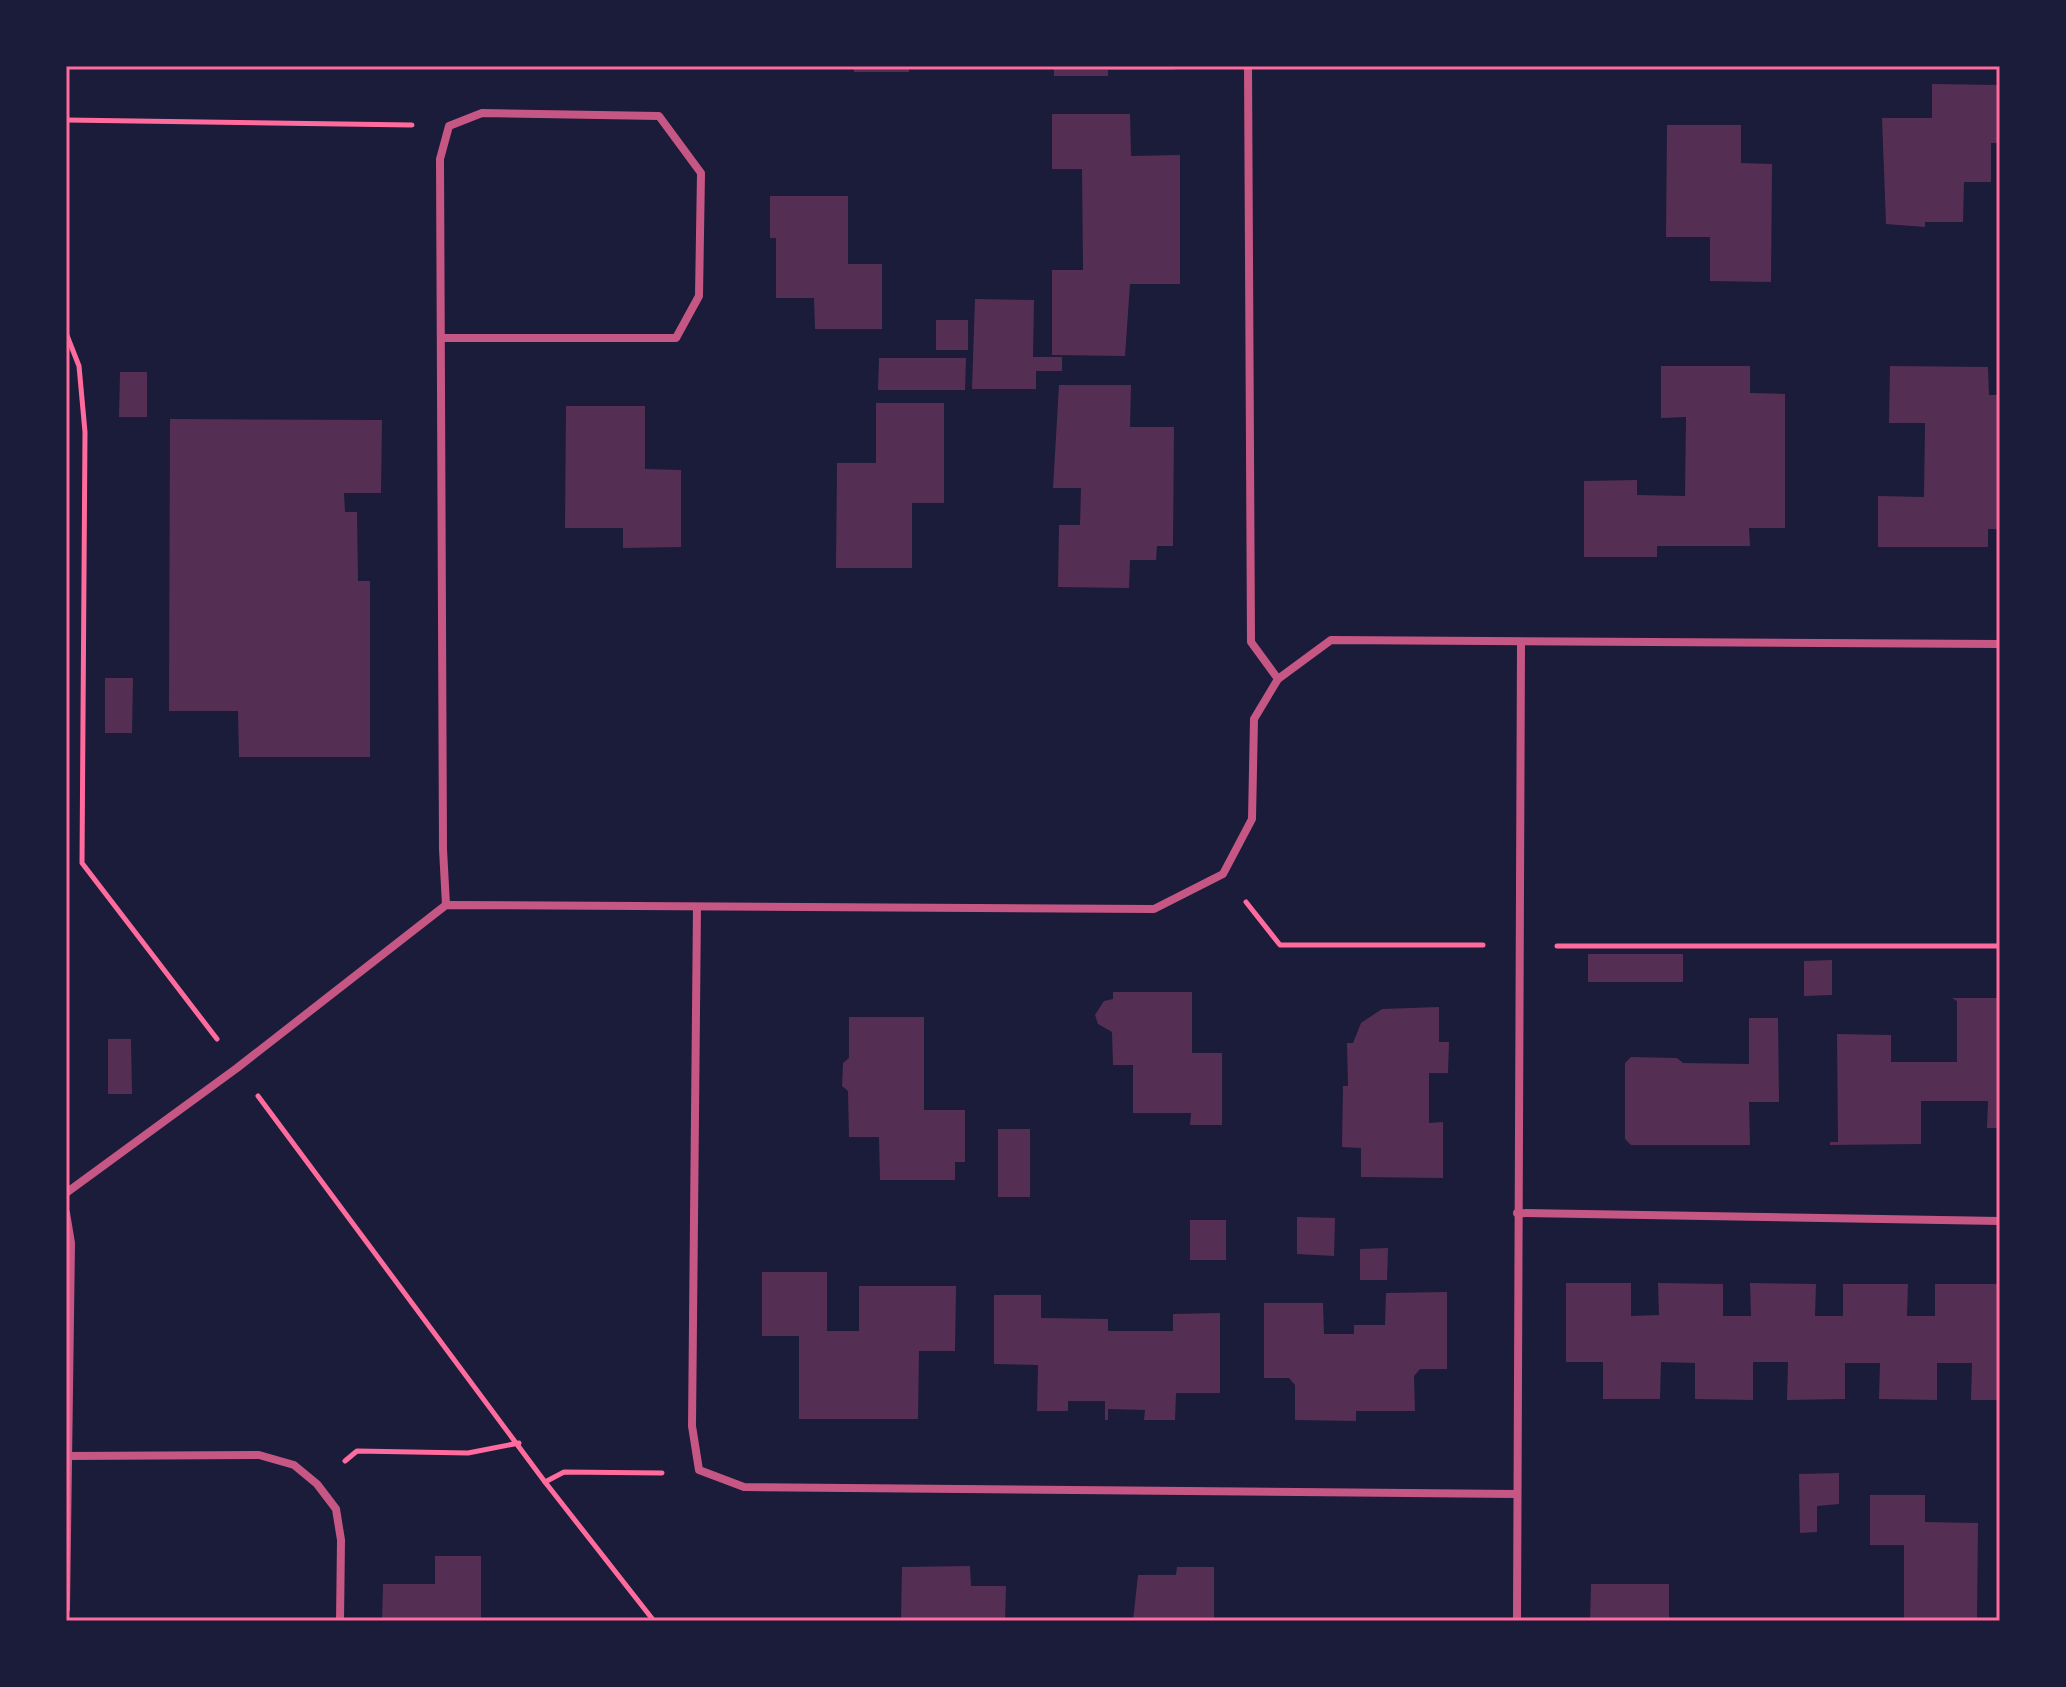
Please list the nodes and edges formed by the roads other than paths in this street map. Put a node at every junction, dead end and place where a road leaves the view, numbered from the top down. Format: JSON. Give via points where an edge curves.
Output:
{"nodes":[{"id":1,"x":1248,"y":66,"type":"edge"},
{"id":2,"x":441,"y":338,"type":"junction"},
{"id":3,"x":1521,"y":644,"type":"junction"},
{"id":4,"x":2000,"y":644,"type":"edge"},
{"id":5,"x":1278,"y":679,"type":"junction"},
{"id":6,"x":446,"y":905,"type":"junction"},
{"id":7,"x":697,"y":907,"type":"junction"},
{"id":8,"x":66,"y":1193,"type":"edge"},
{"id":9,"x":66,"y":1213,"type":"edge"},
{"id":10,"x":1517,"y":1213,"type":"junction"},
{"id":11,"x":2000,"y":1221,"type":"edge"},
{"id":12,"x":68,"y":1456,"type":"edge"},
{"id":13,"x":1517,"y":1494,"type":"junction"},
{"id":14,"x":66,"y":1609,"type":"edge"},
{"id":15,"x":340,"y":1621,"type":"edge"},
{"id":16,"x":1517,"y":1621,"type":"edge"}],
"edges":[{"from":1,"to":5,"type":"street","via":[[1251,642]]},
{"from":2,"to":2,"type":"street","via":[[676,338],[699,296],[701,173],[659,116],[482,113],[449,126],[440,159]]},
{"from":2,"to":6,"type":"street"},
{"from":3,"to":4,"type":"street"},
{"from":3,"to":5,"type":"street","via":[[1331,640]]},
{"from":3,"to":10,"type":"street"},
{"from":5,"to":7,"type":"street","via":[[1254,719],[1252,819],[1223,874],[1154,909]]},
{"from":6,"to":7,"type":"street"},
{"from":6,"to":8,"type":"street"},
{"from":7,"to":13,"type":"street","via":[[692,1426],[699,1470],[744,1487]]},
{"from":9,"to":12,"type":"street","via":[[71,1243]]},
{"from":10,"to":11,"type":"street"},
{"from":10,"to":13,"type":"street"},
{"from":12,"to":14,"type":"street"},
{"from":12,"to":15,"type":"street","via":[[259,1455],[294,1465],[336,1509]]},
{"from":13,"to":16,"type":"street"}]}
